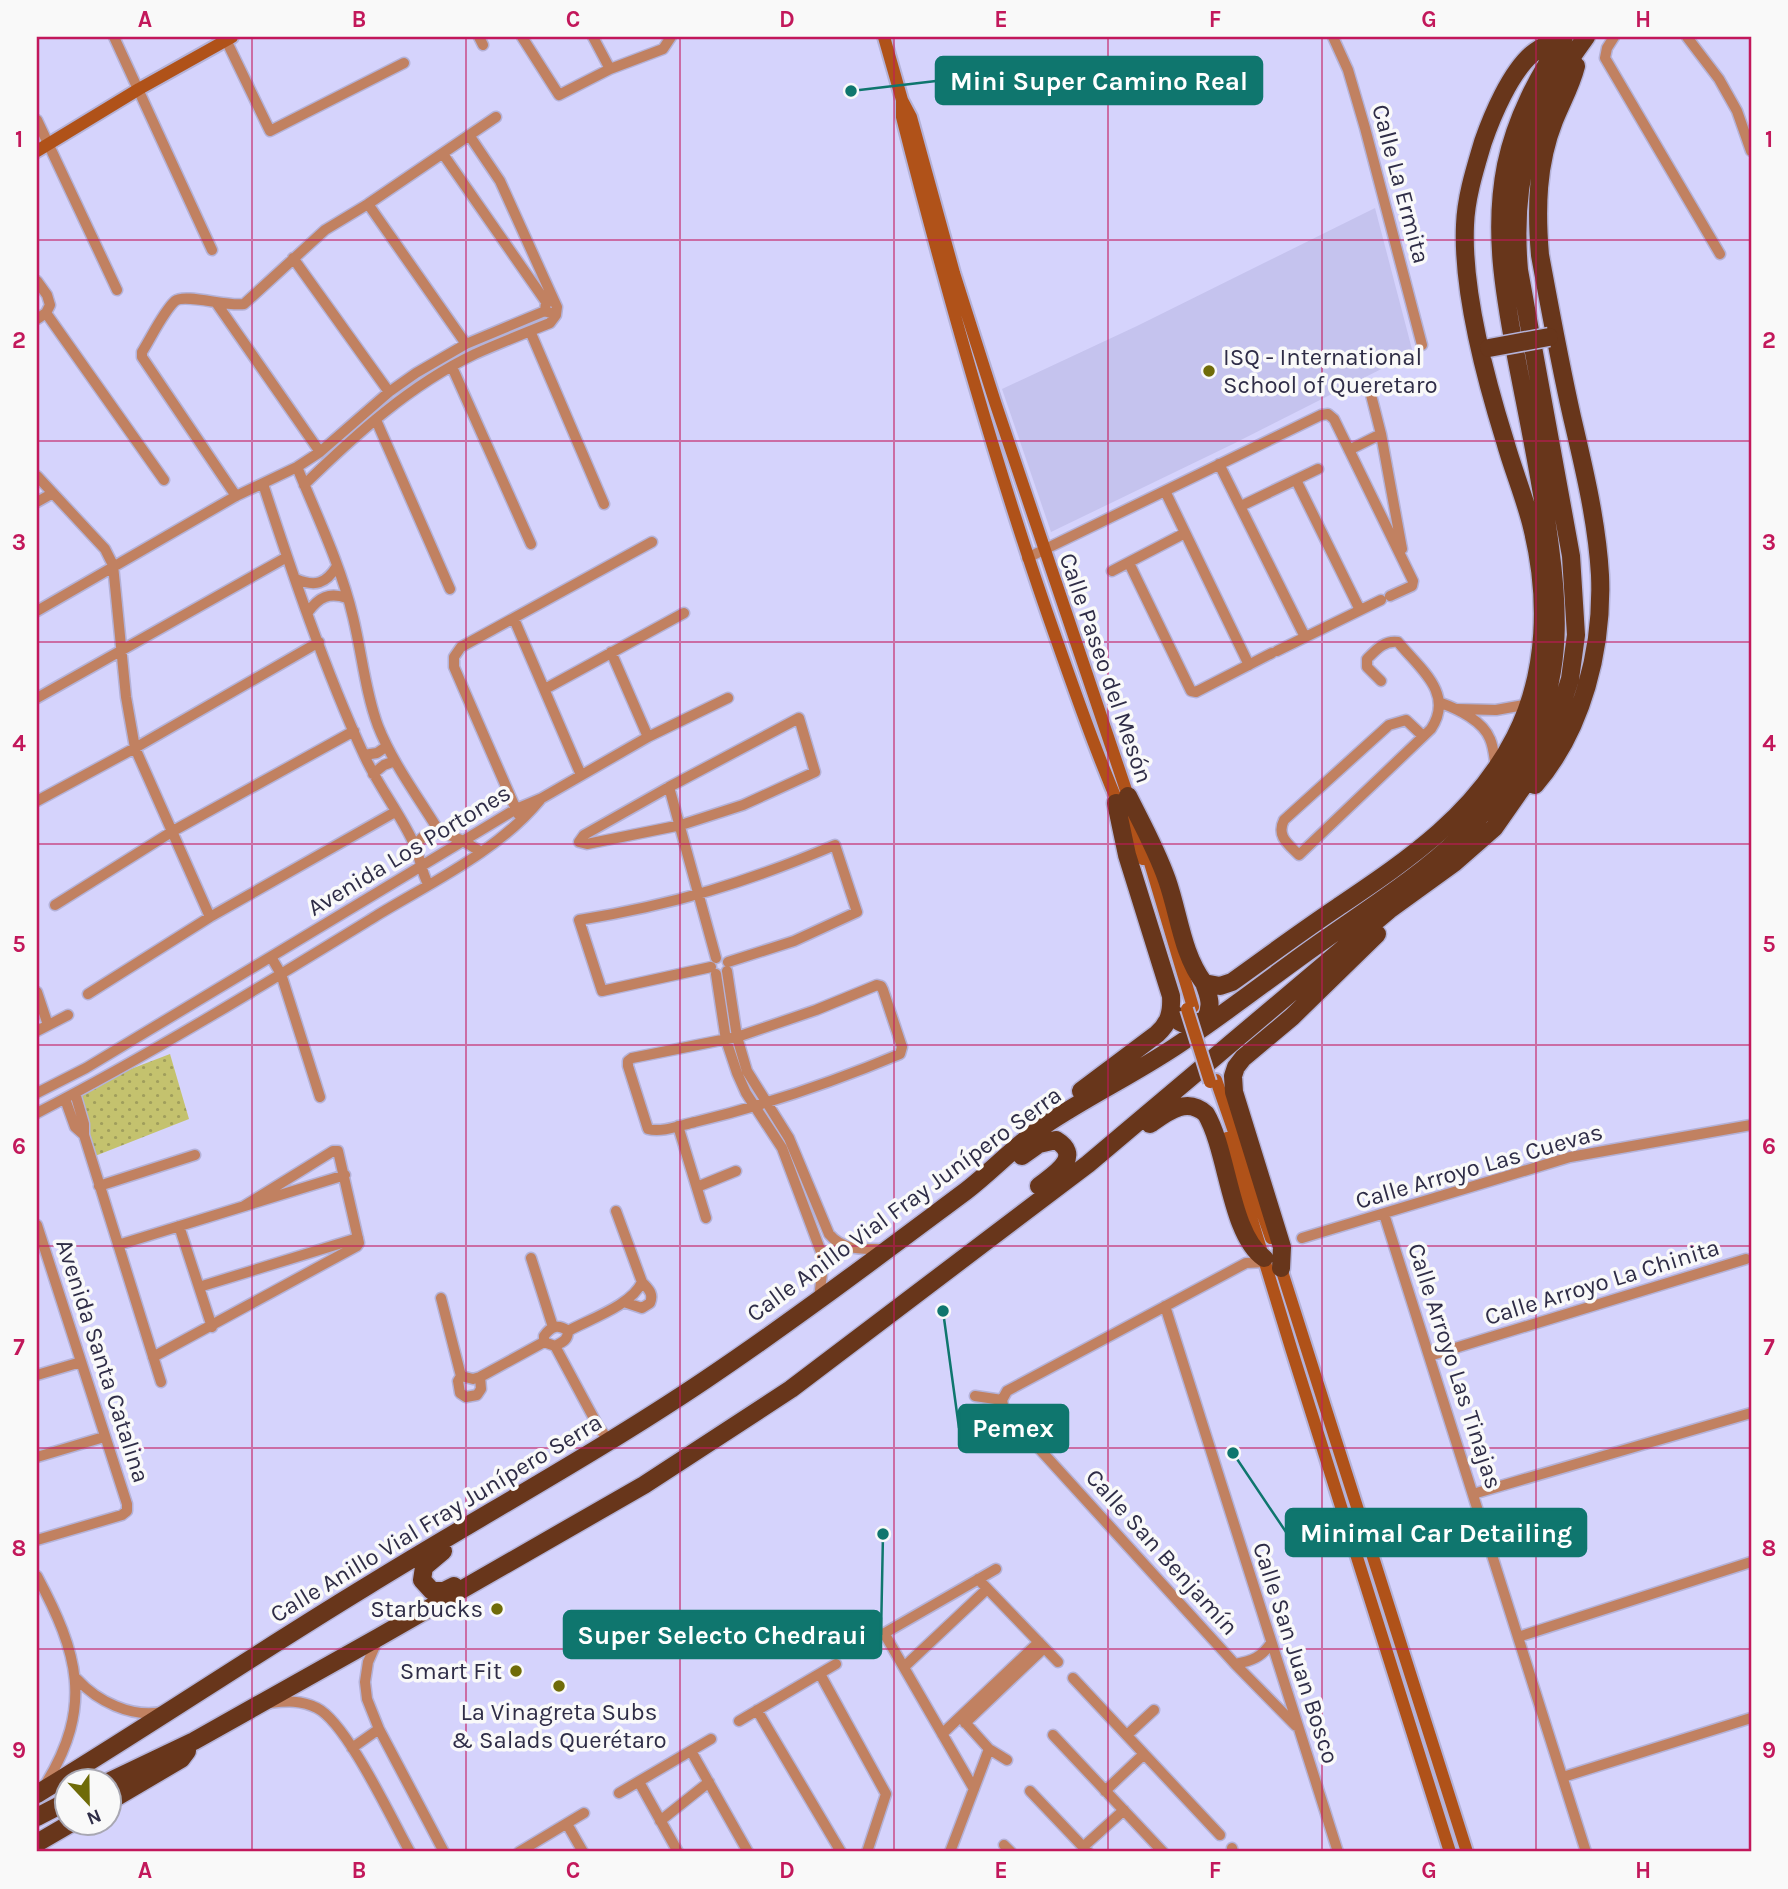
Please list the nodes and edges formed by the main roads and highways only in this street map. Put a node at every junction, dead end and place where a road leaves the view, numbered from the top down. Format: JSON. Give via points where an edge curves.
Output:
{"nodes":[{"id":1,"x":884,"y":37,"type":"edge"},
{"id":2,"x":229,"y":38,"type":"edge"},
{"id":3,"x":1573,"y":38,"type":"edge"},
{"id":4,"x":42,"y":148,"type":"edge"},
{"id":5,"x":949,"y":275,"type":"junction"},
{"id":6,"x":1553,"y":336,"type":"junction"},
{"id":7,"x":1485,"y":349,"type":"junction"},
{"id":8,"x":1122,"y":799,"type":"junction"},
{"id":9,"x":1494,"y":828,"type":"junction"},
{"id":10,"x":1436,"y":876,"type":"junction"},
{"id":11,"x":1337,"y":908,"type":"junction"},
{"id":12,"x":1204,"y":983,"type":"junction"},
{"id":13,"x":1258,"y":985,"type":"junction"},
{"id":14,"x":1184,"y":1008,"type":"junction"},
{"id":15,"x":1041,"y":1127,"type":"junction"},
{"id":16,"x":1088,"y":1164,"type":"junction"},
{"id":17,"x":971,"y":1187,"type":"junction"},
{"id":18,"x":1269,"y":1257,"type":"junction"},
{"id":19,"x":953,"y":1266,"type":"junction"},
{"id":20,"x":515,"y":1497,"type":"junction"},
{"id":21,"x":540,"y":1543,"type":"junction"},
{"id":22,"x":1387,"y":1604,"type":"junction"},
{"id":23,"x":1374,"y":1608,"type":"junction"},
{"id":24,"x":194,"y":1741,"type":"junction"},
{"id":25,"x":122,"y":1775,"type":"edge"},
{"id":26,"x":39,"y":1793,"type":"edge"},
{"id":27,"x":122,"y":1794,"type":"edge"},
{"id":28,"x":1450,"y":1852,"type":"edge"},
{"id":29,"x":1467,"y":1852,"type":"edge"}],
"edges":[{"from":1,"to":5,"type":"main road","name":"Calle Paseo del Mesón","via":[[911,117]]},
{"from":2,"to":4,"type":"main road"},
{"from":3,"to":6,"type":"highway","via":[[1574,73],[1553,123],[1539,183],[1540,254]]},
{"from":3,"to":7,"type":"highway","via":[[1531,55],[1504,91],[1473,175],[1465,224],[1467,267]]},
{"from":3,"to":9,"type":"highway","via":[[1525,156],[1515,230],[1571,556],[1574,658],[1565,700],[1548,744]]},
{"from":3,"to":13,"type":"highway","name":"Calle Anillo Vial Fray Junípero Serra","via":[[1540,75],[1524,106],[1505,168],[1499,222],[1502,280],[1553,565],[1557,640],[1541,716],[1515,770],[1465,834],[1420,872]]},
{"from":5,"to":8,"type":"main road","name":"Calle Paseo del Mesón","via":[[1044,550]]},
{"from":5,"to":8,"type":"main road","name":"Calle Paseo del Mesón","via":[[982,416],[1027,558]]},
{"from":6,"to":7,"type":"highway","bridge":true},
{"from":6,"to":9,"type":"highway","via":[[1593,523],[1600,574],[1599,624],[1581,704],[1557,758]]},
{"from":7,"to":11,"type":"highway","via":[[1504,441],[1532,526],[1540,567],[1541,650],[1529,704],[1515,736],[1474,799],[1430,842]]},
{"from":8,"to":12,"type":"highway","via":[[1156,852],[1191,963]]},
{"from":8,"to":14,"type":"highway","via":[[1127,855],[1171,996]]},
{"from":9,"to":10,"type":"highway"},
{"from":10,"to":16,"type":"highway","via":[[1389,910]]},
{"from":10,"to":18,"type":"highway","via":[[1236,1067],[1234,1092],[1282,1247]]},
{"from":11,"to":12,"type":"highway","via":[[1232,982],[1220,986]]},
{"from":11,"to":13,"type":"highway"},
{"from":12,"to":14,"type":"highway","via":[[1210,999],[1205,1020],[1180,1022]]},
{"from":13,"to":15,"type":"highway","name":"Calle Anillo Vial Fray Junípero Serra","via":[[1186,1040]]},
{"from":14,"to":15,"type":"highway","via":[[1157,1034],[1063,1104]]},
{"from":14,"to":18,"type":"main road","via":[[1213,1081]]},
{"from":15,"to":17,"type":"highway","name":"Calle Anillo Vial Fray Junípero Serra"},
{"from":16,"to":18,"type":"highway","via":[[1169,1111],[1198,1108],[1213,1130],[1245,1234],[1256,1252]]},
{"from":16,"to":19,"type":"highway"},
{"from":17,"to":19,"type":"highway","via":[[1039,1144],[1056,1140],[1065,1149],[1063,1167],[960,1247]]},
{"from":17,"to":20,"type":"highway","name":"Calle Anillo Vial Fray Junípero Serra","via":[[706,1380]]},
{"from":18,"to":22,"type":"main road"},
{"from":18,"to":23,"type":"main road"},
{"from":19,"to":21,"type":"highway","via":[[791,1390],[644,1485]]},
{"from":20,"to":21,"type":"highway","via":[[501,1515],[429,1561],[421,1573],[423,1583],[432,1591],[444,1591]]},
{"from":20,"to":26,"type":"highway","name":"Calle Anillo Vial Fray Junípero Serra"},
{"from":21,"to":24,"type":"highway"},
{"from":22,"to":23,"type":"main road"},
{"from":22,"to":29,"type":"main road"},
{"from":23,"to":28,"type":"main road"},
{"from":24,"to":25,"type":"highway"},
{"from":24,"to":27,"type":"highway","via":[[181,1759]]}]}
